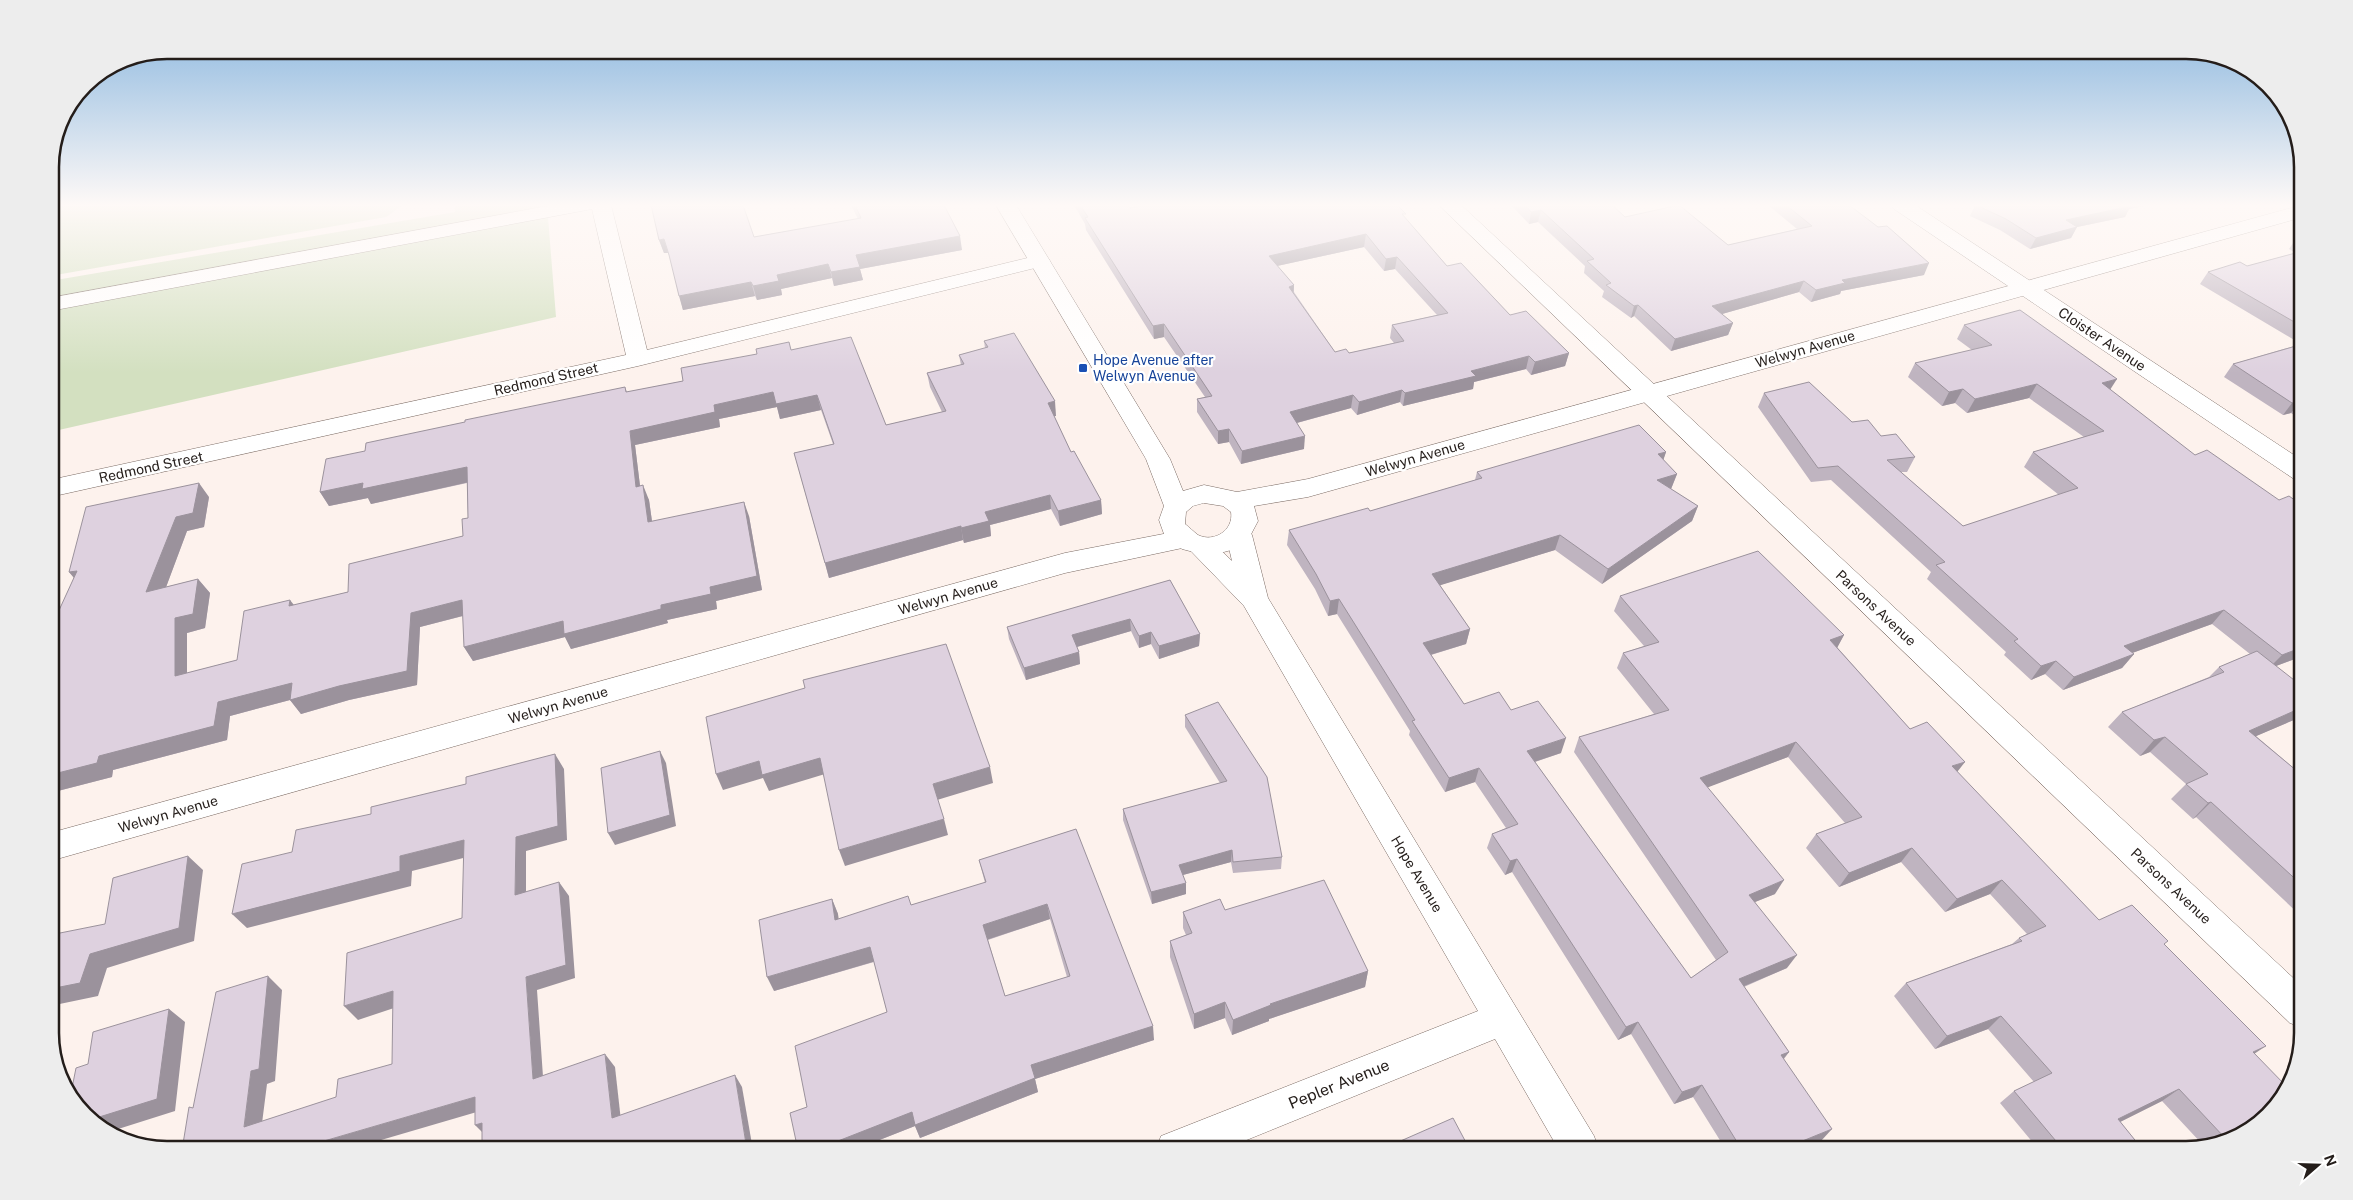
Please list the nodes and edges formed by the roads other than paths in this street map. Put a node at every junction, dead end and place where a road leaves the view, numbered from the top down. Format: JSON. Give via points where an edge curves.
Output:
{"nodes":[{"id":1,"x":286,"y":261,"type":"edge"},
{"id":2,"x":614,"y":261,"type":"edge"},
{"id":3,"x":1040,"y":261,"type":"joint"},
{"id":4,"x":1508,"y":261,"type":"edge"},
{"id":5,"x":1985,"y":261,"type":"edge"},
{"id":6,"x":2122,"y":261,"type":"edge"},
{"id":7,"x":2025,"y":288,"type":"junction"},
{"id":8,"x":59,"y":303,"type":"edge"},
{"id":9,"x":638,"y":359,"type":"junction"},
{"id":10,"x":1648,"y":393,"type":"junction"},
{"id":11,"x":1158,"y":459,"type":"junction"},
{"id":12,"x":2294,"y":467,"type":"edge"},
{"id":13,"x":59,"y":487,"type":"edge"},
{"id":14,"x":1308,"y":488,"type":"junction"},
{"id":15,"x":1204,"y":494,"type":"junction"},
{"id":16,"x":1234,"y":501,"type":"junction"},
{"id":17,"x":1183,"y":528,"type":"junction"},
{"id":18,"x":1242,"y":530,"type":"junction"},
{"id":19,"x":1254,"y":599,"type":"junction"},
{"id":20,"x":59,"y":844,"type":"edge"},
{"id":21,"x":2294,"y":1003,"type":"edge"},
{"id":22,"x":1502,"y":1018,"type":"junction"},
{"id":23,"x":1197,"y":1141,"type":"edge"},
{"id":24,"x":1575,"y":1141,"type":"edge"}],
"edges":[{"from":1,"to":8,"type":"street"},
{"from":2,"to":9,"type":"street"},
{"from":3,"to":9,"type":"street","name":"Redmond Street"},
{"from":3,"to":11,"type":"street","name":"Hope Avenue"},
{"from":4,"to":10,"type":"street","name":"Parsons Avenue"},
{"from":5,"to":7,"type":"street","name":"Cloister Avenue"},
{"from":6,"to":7,"type":"street","name":"Welwyn Avenue"},
{"from":7,"to":10,"type":"street","name":"Welwyn Avenue"},
{"from":7,"to":12,"type":"street","name":"Cloister Avenue"},
{"from":9,"to":13,"type":"street","name":"Redmond Street"},
{"from":10,"to":14,"type":"street","name":"Welwyn Avenue"},
{"from":10,"to":21,"type":"street","name":"Parsons Avenue"},
{"from":11,"to":15,"type":"street","name":"Hope Avenue"},
{"from":11,"to":17,"type":"street","name":"Hope Avenue"},
{"from":14,"to":16,"type":"street","name":"Welwyn Avenue"},
{"from":14,"to":18,"type":"street","name":"Welwyn Avenue"},
{"from":15,"to":16,"type":"street","name":"Welwyn Avenue"},
{"from":15,"to":17,"type":"street","name":"Welwyn Avenue","via":[[1193,495]]},
{"from":16,"to":18,"type":"street","via":[[1244,512]]},
{"from":17,"to":18,"type":"street","name":"Welwyn Avenue","via":[[1221,544]]},
{"from":17,"to":19,"type":"street","name":"Hope Avenue"},
{"from":17,"to":20,"type":"street","name":"Welwyn Avenue"},
{"from":18,"to":19,"type":"street","name":"Hope Avenue"},
{"from":19,"to":22,"type":"street","name":"Hope Avenue"},
{"from":22,"to":23,"type":"street","name":"Pepler Avenue"},
{"from":22,"to":24,"type":"street","name":"Hope Avenue"}]}
